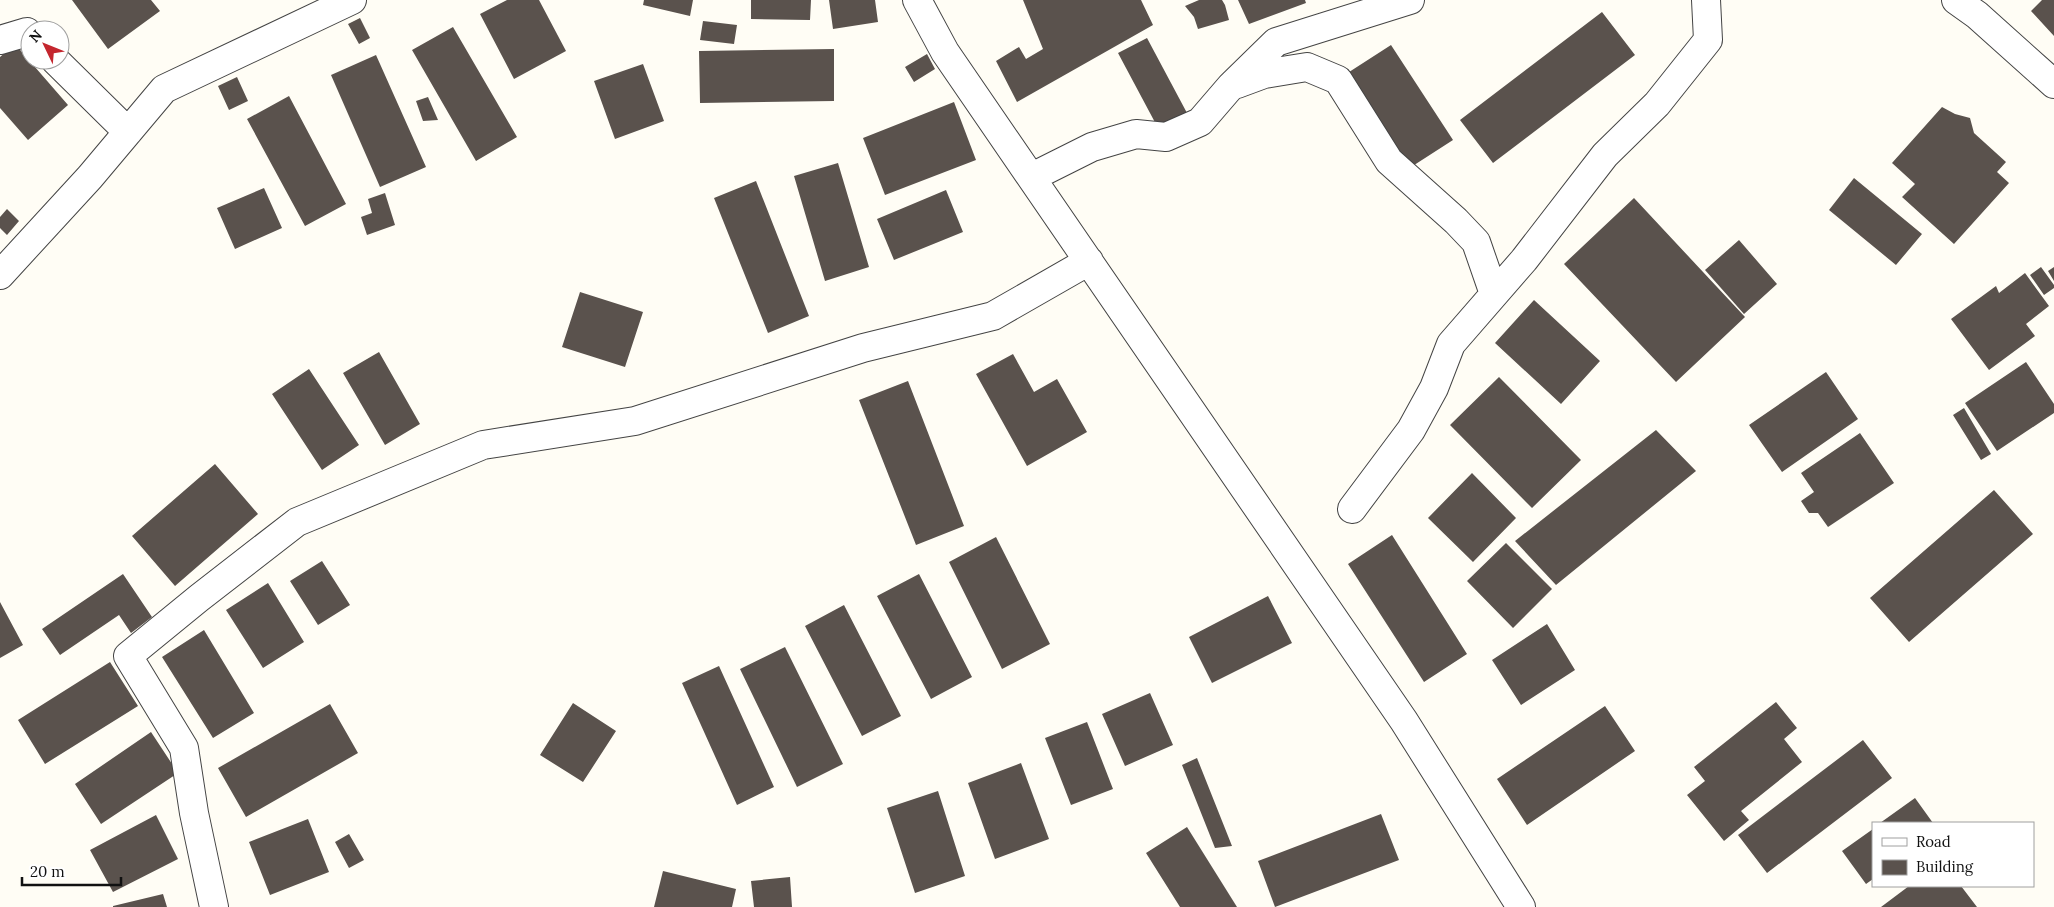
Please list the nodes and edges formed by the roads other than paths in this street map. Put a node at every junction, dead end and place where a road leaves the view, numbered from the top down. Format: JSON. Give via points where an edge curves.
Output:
{"nodes":[{"id":1,"x":352,"y":0,"type":"edge"},
{"id":2,"x":917,"y":0,"type":"edge"},
{"id":3,"x":1410,"y":0,"type":"edge"},
{"id":4,"x":1706,"y":0,"type":"edge"},
{"id":5,"x":1956,"y":0,"type":"edge"},
{"id":6,"x":20,"y":34,"type":"edge"},
{"id":7,"x":0,"y":40,"type":"edge"},
{"id":8,"x":66,"y":70,"type":"edge"},
{"id":9,"x":2054,"y":84,"type":"edge"},
{"id":10,"x":1231,"y":86,"type":"junction"},
{"id":11,"x":128,"y":132,"type":"junction"},
{"id":12,"x":1032,"y":177,"type":"junction"},
{"id":13,"x":1089,"y":261,"type":"junction"},
{"id":14,"x":0,"y":275,"type":"edge"},
{"id":15,"x":1494,"y":294,"type":"junction"},
{"id":16,"x":1352,"y":509,"type":"dead end"},
{"id":17,"x":214,"y":907,"type":"edge"},
{"id":18,"x":1521,"y":907,"type":"edge"}],
"edges":[{"from":1,"to":11,"type":"street","via":[[164,89]]},
{"from":2,"to":12,"type":"street","via":[[945,52]]},
{"from":3,"to":10,"type":"street","via":[[1276,42]]},
{"from":4,"to":15,"type":"street","via":[[1708,40],[1657,104],[1605,155]]},
{"from":5,"to":9,"type":"street"},
{"from":6,"to":7,"type":"street"},
{"from":8,"to":11,"type":"street"},
{"from":10,"to":12,"type":"street","via":[[1200,122],[1166,136],[1136,134],[1092,147]]},
{"from":10,"to":15,"type":"street","via":[[1264,74],[1307,67],[1338,80],[1389,161],[1476,242]]},
{"from":11,"to":14,"type":"street"},
{"from":12,"to":13,"type":"street"},
{"from":13,"to":17,"type":"street","via":[[994,316],[863,348],[635,421],[483,445],[297,522],[128,656],[184,748]]},
{"from":13,"to":18,"type":"street","via":[[1404,720]]},
{"from":15,"to":16,"type":"street","via":[[1451,344],[1434,388],[1411,430]]}]}
